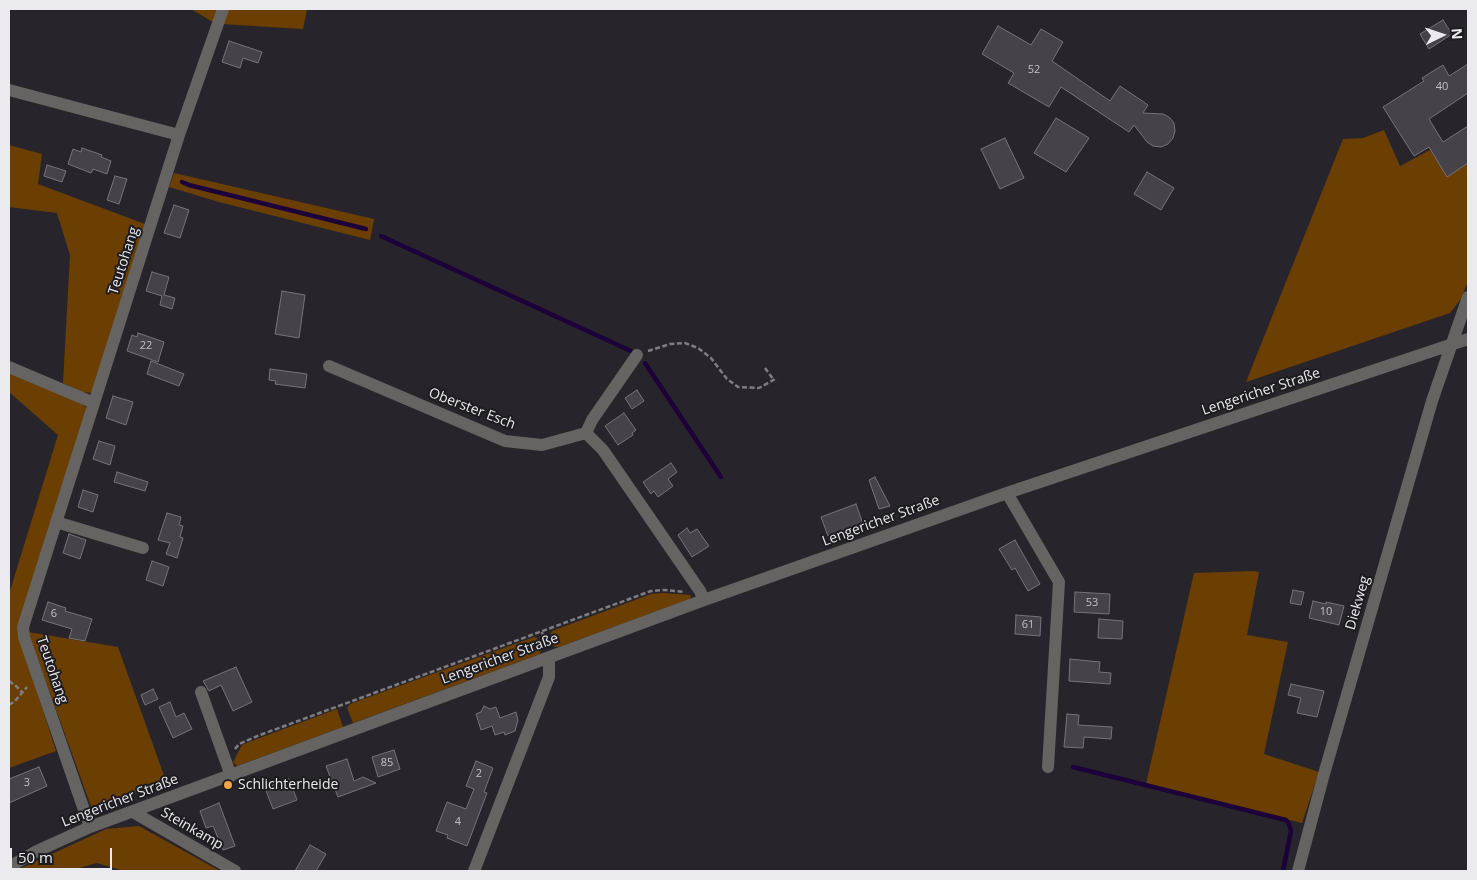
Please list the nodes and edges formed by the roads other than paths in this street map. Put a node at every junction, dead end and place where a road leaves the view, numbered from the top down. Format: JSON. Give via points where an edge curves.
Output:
{"nodes":[{"id":1,"x":223,"y":9,"type":"edge"},
{"id":2,"x":9,"y":90,"type":"edge"},
{"id":3,"x":179,"y":135,"type":"junction"},
{"id":4,"x":1468,"y":297,"type":"edge"},
{"id":5,"x":1468,"y":339,"type":"edge"},
{"id":6,"x":1453,"y":344,"type":"junction"},
{"id":7,"x":637,"y":355,"type":"road end"},
{"id":8,"x":329,"y":366,"type":"dead end"},
{"id":9,"x":9,"y":367,"type":"edge"},
{"id":10,"x":94,"y":403,"type":"junction"},
{"id":11,"x":586,"y":434,"type":"junction"},
{"id":12,"x":1007,"y":493,"type":"junction"},
{"id":13,"x":56,"y":522,"type":"junction"},
{"id":14,"x":143,"y":548,"type":"dead end"},
{"id":15,"x":704,"y":600,"type":"junction"},
{"id":16,"x":548,"y":657,"type":"junction"},
{"id":17,"x":201,"y":692,"type":"dead end"},
{"id":18,"x":1048,"y":767,"type":"dead end"},
{"id":19,"x":232,"y":776,"type":"junction"},
{"id":20,"x":133,"y":812,"type":"junction"},
{"id":21,"x":90,"y":827,"type":"junction"},
{"id":22,"x":9,"y":867,"type":"edge"},
{"id":23,"x":235,"y":871,"type":"edge"},
{"id":24,"x":474,"y":871,"type":"edge"},
{"id":25,"x":1298,"y":871,"type":"edge"}],
"edges":[{"from":1,"to":3,"type":"street","name":"Teutohang"},
{"from":2,"to":3,"type":"street"},
{"from":3,"to":10,"type":"street","name":"Teutohang"},
{"from":4,"to":6,"type":"street","name":"Diekweg"},
{"from":5,"to":6,"type":"street","name":"Lengericher Straße"},
{"from":6,"to":12,"type":"street","name":"Lengericher Straße"},
{"from":6,"to":25,"type":"street","name":"Diekweg","via":[[1432,401]]},
{"from":7,"to":11,"type":"street","via":[[592,420]]},
{"from":8,"to":11,"type":"street","name":"Oberster Esch","via":[[505,441],[542,445]]},
{"from":9,"to":10,"type":"street"},
{"from":10,"to":13,"type":"street","name":"Teutohang"},
{"from":11,"to":15,"type":"street","via":[[604,450]]},
{"from":12,"to":15,"type":"street","name":"Lengericher Straße"},
{"from":12,"to":18,"type":"street","via":[[1059,582]]},
{"from":13,"to":14,"type":"street"},
{"from":13,"to":21,"type":"street","name":"Teutohang","via":[[23,627],[24,637]]},
{"from":15,"to":16,"type":"street","name":"Lengericher Straße"},
{"from":16,"to":19,"type":"street","name":"Lengericher Straße"},
{"from":16,"to":24,"type":"street","via":[[549,677]]},
{"from":17,"to":19,"type":"street"},
{"from":19,"to":20,"type":"street","name":"Lengericher Straße"},
{"from":20,"to":21,"type":"street","name":"Lengericher Straße"},
{"from":20,"to":23,"type":"street","name":"Steinkamp"},
{"from":21,"to":22,"type":"street","name":"Lengericher Straße"}]}
